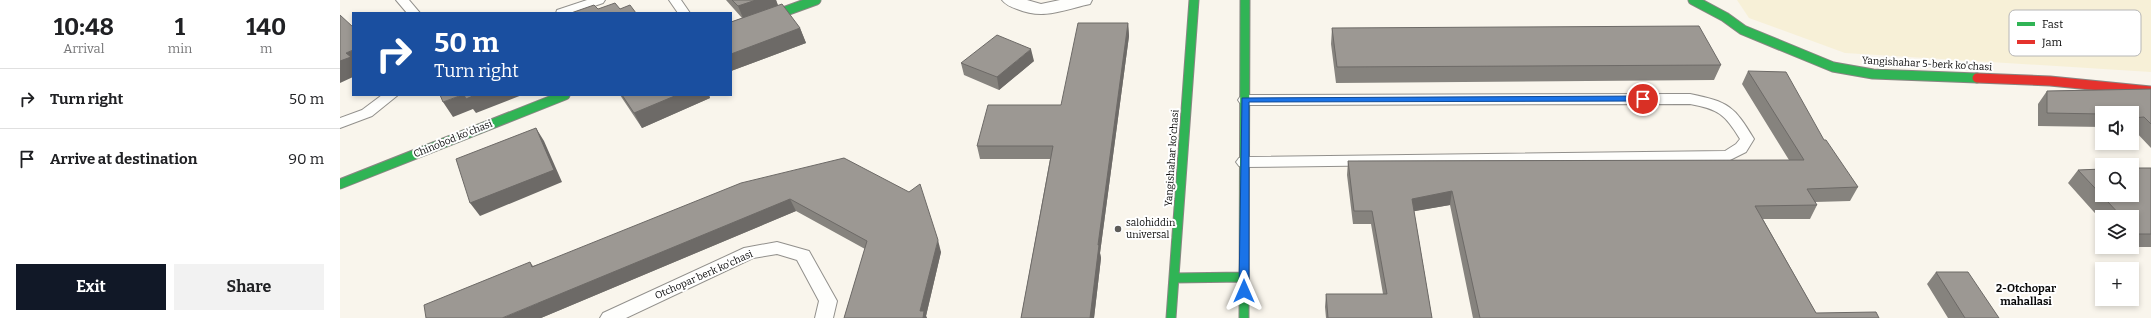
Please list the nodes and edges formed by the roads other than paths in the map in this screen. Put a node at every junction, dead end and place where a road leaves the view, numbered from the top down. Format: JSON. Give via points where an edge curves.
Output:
{"nodes":[{"id":1,"x":402,"y":0,"type":"edge"},
{"id":2,"x":599,"y":0,"type":"edge"},
{"id":3,"x":675,"y":0,"type":"edge"},
{"id":4,"x":816,"y":0,"type":"edge"},
{"id":5,"x":1011,"y":0,"type":"edge"},
{"id":6,"x":1083,"y":0,"type":"edge"},
{"id":7,"x":1194,"y":0,"type":"edge"},
{"id":8,"x":1245,"y":0,"type":"edge"},
{"id":9,"x":1693,"y":0,"type":"edge"},
{"id":10,"x":413,"y":12,"type":"edge"},
{"id":11,"x":565,"y":12,"type":"edge"},
{"id":12,"x":683,"y":12,"type":"edge"},
{"id":13,"x":732,"y":30,"type":"edge"},
{"id":14,"x":2151,"y":91,"type":"edge"},
{"id":15,"x":390,"y":96,"type":"edge"},
{"id":16,"x":562,"y":96,"type":"edge"},
{"id":17,"x":1245,"y":100,"type":"junction"},
{"id":18,"x":340,"y":123,"type":"edge"},
{"id":19,"x":1244,"y":162,"type":"junction"},
{"id":20,"x":340,"y":184,"type":"edge"},
{"id":21,"x":1244,"y":277,"type":"junction"},
{"id":22,"x":1174,"y":278,"type":"junction"},
{"id":23,"x":609,"y":318,"type":"edge"},
{"id":24,"x":824,"y":318,"type":"edge"},
{"id":25,"x":1171,"y":318,"type":"edge"},
{"id":26,"x":1244,"y":318,"type":"edge"}],
"edges":[{"from":1,"to":10,"type":"lane"},
{"from":2,"to":11,"type":"lane"},
{"from":3,"to":12,"type":"lane"},
{"from":4,"to":13,"type":"main road"},
{"from":5,"to":6,"type":"street","via":[[1041,10]]},
{"from":7,"to":22,"type":"main road","name":"Yangishahar ko‘chasi"},
{"from":8,"to":17,"type":"main road"},
{"from":9,"to":14,"type":"main road","name":"Yangishahar 5-berk ko'chasi","via":[[1743,30],[1833,67],[1852,71],[1873,74],[2050,80]]},
{"from":15,"to":18,"type":"lane","via":[[367,113]]},
{"from":16,"to":20,"type":"main road","name":"Chinobod ko'chasi"},
{"from":17,"to":19,"type":"main road"},
{"from":17,"to":19,"type":"lane","via":[[1690,99],[1715,103],[1731,112],[1747,139],[1741,148],[1728,156]]},
{"from":19,"to":21,"type":"main road"},
{"from":21,"to":22,"type":"main road"},
{"from":21,"to":26,"type":"main road"},
{"from":22,"to":25,"type":"main road","name":"Yangishahar ko‘chasi"},
{"from":23,"to":24,"type":"lane","name":"Otchopar berk ko'chasi","via":[[750,252],[777,248],[803,255],[828,301]]}]}
